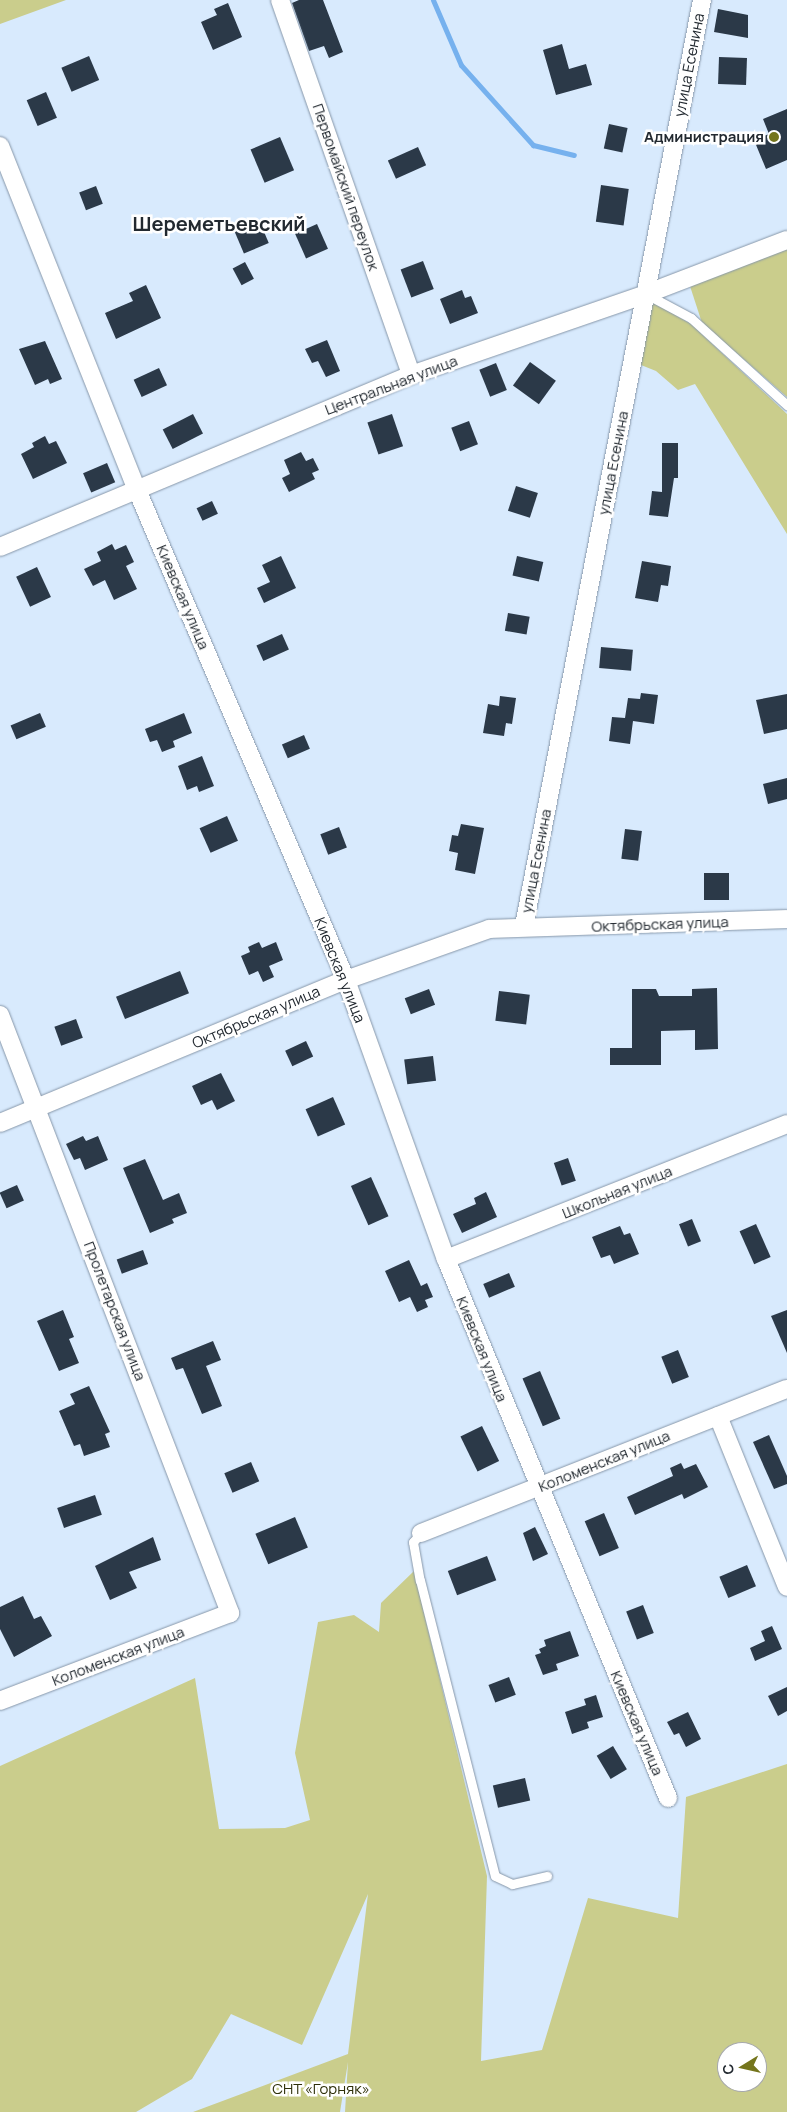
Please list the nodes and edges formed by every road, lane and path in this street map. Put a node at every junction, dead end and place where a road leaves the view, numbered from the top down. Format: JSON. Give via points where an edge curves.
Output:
{"nodes":[{"id":1,"x":280,"y":0,"type":"edge"},
{"id":2,"x":702,"y":0,"type":"edge"},
{"id":3,"x":0,"y":146,"type":"edge"},
{"id":4,"x":787,"y":240,"type":"edge"},
{"id":5,"x":646,"y":294,"type":"junction"},
{"id":6,"x":412,"y":375,"type":"junction"},
{"id":7,"x":787,"y":406,"type":"edge"},
{"id":8,"x":137,"y":490,"type":"junction"},
{"id":9,"x":0,"y":547,"type":"edge"},
{"id":10,"x":787,"y":919,"type":"edge"},
{"id":11,"x":524,"y":926,"type":"junction"},
{"id":12,"x":346,"y":980,"type":"junction"},
{"id":13,"x":0,"y":1015,"type":"edge"},
{"id":14,"x":38,"y":1108,"type":"junction"},
{"id":15,"x":0,"y":1124,"type":"edge"},
{"id":16,"x":787,"y":1124,"type":"edge"},
{"id":17,"x":446,"y":1259,"type":"junction"},
{"id":18,"x":787,"y":1389,"type":"edge"},
{"id":19,"x":718,"y":1416,"type":"junction"},
{"id":20,"x":539,"y":1488,"type":"junction"},
{"id":21,"x":422,"y":1533,"type":"joint"},
{"id":22,"x":787,"y":1587,"type":"edge"},
{"id":23,"x":227,"y":1607,"type":"joint"},
{"id":24,"x":0,"y":1701,"type":"edge"},
{"id":25,"x":668,"y":1798,"type":"dead end"},
{"id":26,"x":547,"y":1876,"type":"dead end"}],
"edges":[{"from":1,"to":6,"type":"street","name":"Первомайский переулок"},
{"from":2,"to":5,"type":"street","name":"улица Есенина"},
{"from":3,"to":8,"type":"street","name":"Киевская улица"},
{"from":4,"to":5,"type":"street","name":"Центральная улица"},
{"from":5,"to":6,"type":"street","name":"Центральная улица"},
{"from":5,"to":7,"type":"lane","via":[[691,318]]},
{"from":5,"to":11,"type":"street","name":"улица Есенина"},
{"from":6,"to":8,"type":"street","name":"Центральная улица"},
{"from":8,"to":9,"type":"street","name":"Центральная улица"},
{"from":8,"to":12,"type":"street","name":"Киевская улица"},
{"from":10,"to":11,"type":"street","name":"Октябрьская улица","via":[[552,928]]},
{"from":11,"to":12,"type":"street","name":"Октябрьская улица","via":[[489,929]]},
{"from":12,"to":14,"type":"street","name":"Октябрьская улица"},
{"from":12,"to":17,"type":"street","name":"Киевская улица"},
{"from":13,"to":14,"type":"street","name":"Пролетарская улица"},
{"from":14,"to":15,"type":"street","name":"Октябрьская улица"},
{"from":14,"to":23,"type":"street","name":"Пролетарская улица"},
{"from":16,"to":17,"type":"street","name":"Школьная улица"},
{"from":17,"to":20,"type":"street","name":"Киевская улица"},
{"from":18,"to":19,"type":"street","name":"Коломенская улица"},
{"from":19,"to":20,"type":"street","name":"Коломенская улица"},
{"from":19,"to":22,"type":"street"},
{"from":20,"to":21,"type":"street","name":"Коломенская улица"},
{"from":20,"to":25,"type":"street","name":"Киевская улица"},
{"from":21,"to":26,"type":"lane","via":[[413,1542],[420,1580],[495,1876],[512,1884]]},
{"from":23,"to":24,"type":"street","name":"Коломенская улица","via":[[230,1613]]}]}
